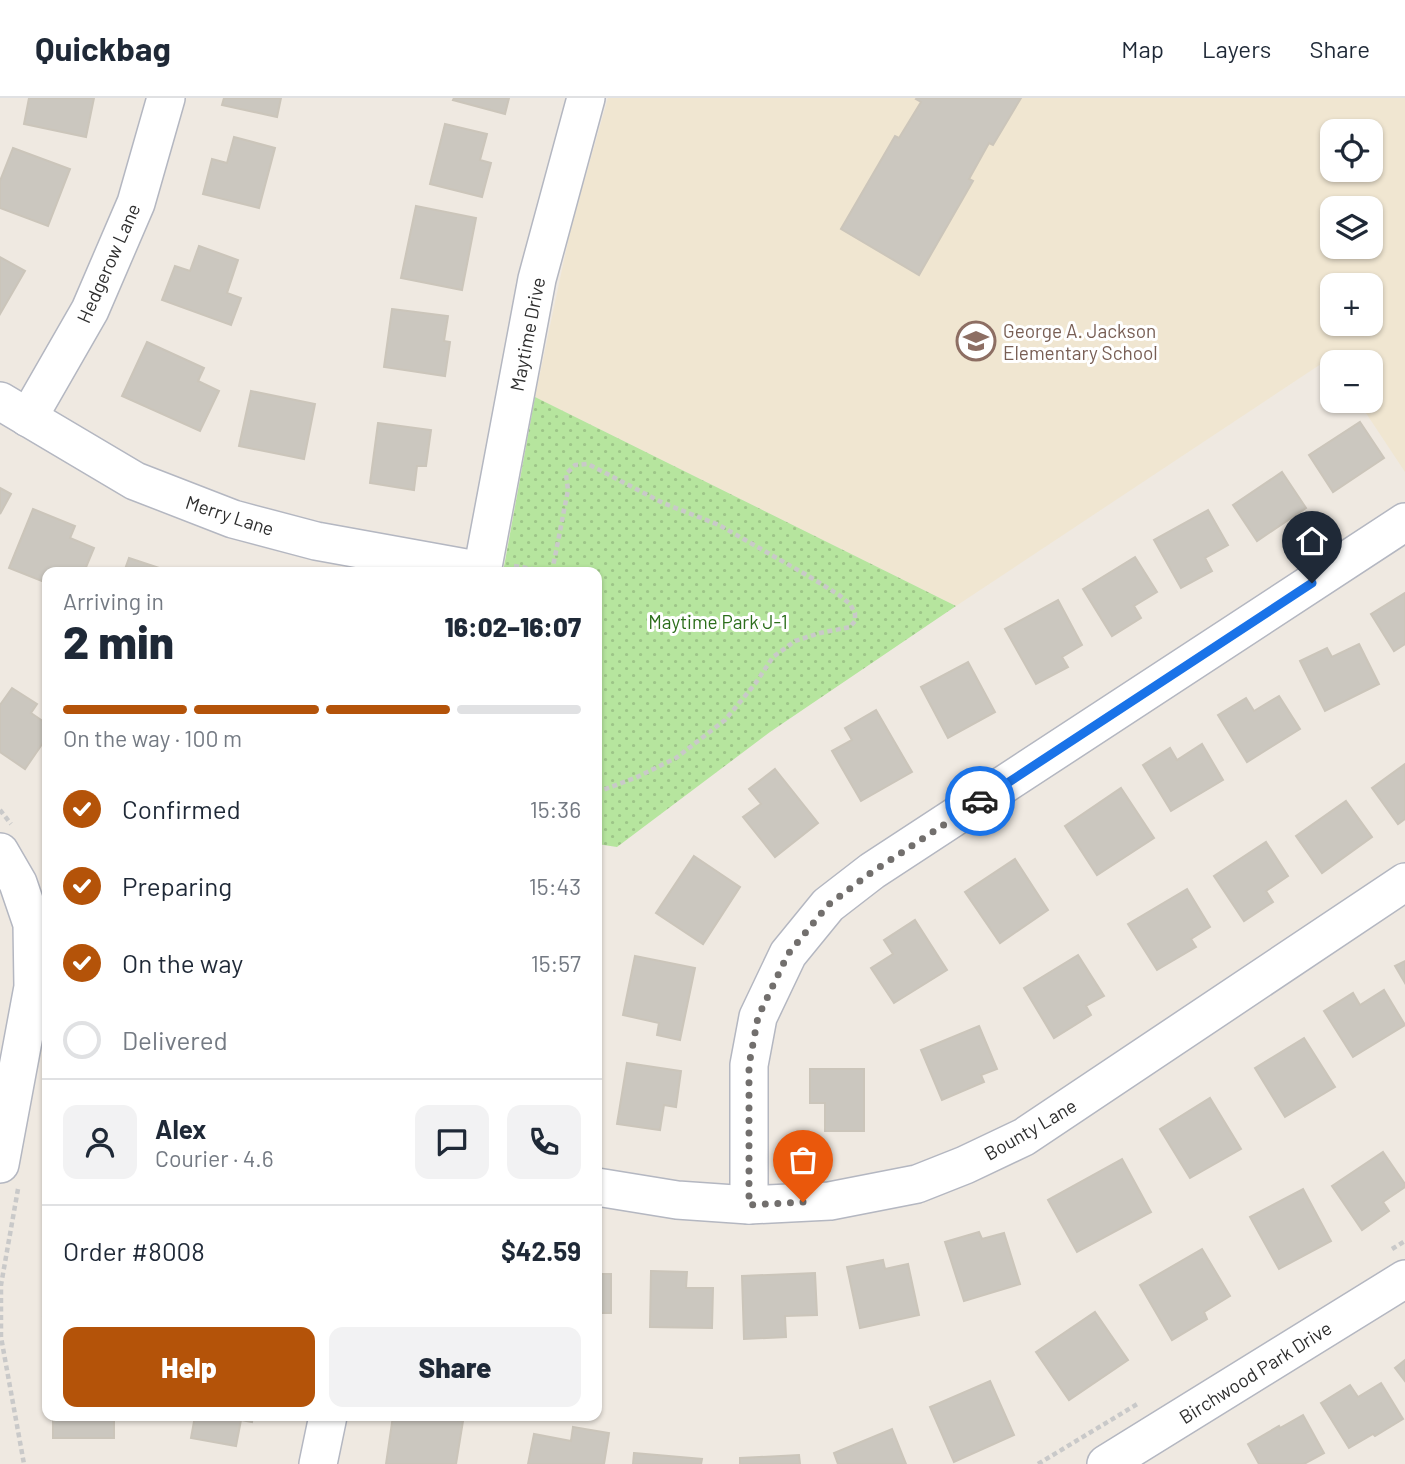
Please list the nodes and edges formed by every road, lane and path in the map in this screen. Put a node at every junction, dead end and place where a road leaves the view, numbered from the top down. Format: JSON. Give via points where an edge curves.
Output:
{"nodes":[{"id":1,"x":166,"y":98,"type":"edge"},
{"id":2,"x":586,"y":98,"type":"edge"},
{"id":3,"x":14,"y":409,"type":"edge"},
{"id":4,"x":1405,"y":522,"type":"edge"},
{"id":5,"x":473,"y":567,"type":"edge"},
{"id":6,"x":491,"y":567,"type":"edge"},
{"id":7,"x":553,"y":567,"type":"edge"},
{"id":8,"x":602,"y":790,"type":"edge"},
{"id":9,"x":0,"y":852,"type":"edge"},
{"id":10,"x":1405,"y":882,"type":"edge"},
{"id":11,"x":10,"y":1173,"type":"edge"},
{"id":12,"x":602,"y":1188,"type":"edge"},
{"id":13,"x":749,"y":1205,"type":"junction"},
{"id":14,"x":1405,"y":1279,"type":"edge"},
{"id":15,"x":327,"y":1421,"type":"edge"},
{"id":16,"x":24,"y":1464,"type":"edge"},
{"id":17,"x":318,"y":1464,"type":"edge"},
{"id":18,"x":1106,"y":1464,"type":"edge"}],
"edges":[{"from":1,"to":3,"type":"street","name":"Hedgerow Lane","via":[[136,203],[90,310]]},
{"from":2,"to":6,"type":"street","name":"Maytime Drive","via":[[537,279]]},
{"from":3,"to":5,"type":"street","name":"Merry Lane","via":[[135,481],[233,519],[316,541]]},
{"from":4,"to":13,"type":"street","via":[[828,905],[788,954],[758,1017],[749,1065]]},
{"from":7,"to":8,"type":"path","via":[[568,490],[566,474],[575,465],[588,464],[663,503],[719,525],[839,595],[855,613],[850,627],[795,641],[773,656],[725,720],[676,758]]},
{"from":9,"to":11,"type":"street","via":[[18,883],[32,924],[33,987]]},
{"from":10,"to":13,"type":"street","name":"Bounty Lane","via":[[1024,1137],[917,1184],[830,1201]]},
{"from":11,"to":16,"type":"path","via":[[1,1337]]},
{"from":12,"to":13,"type":"street","name":"Bounty Lane"},
{"from":14,"to":18,"type":"street","name":"Birchwood Park Drive"},
{"from":15,"to":17,"type":"street"}]}
